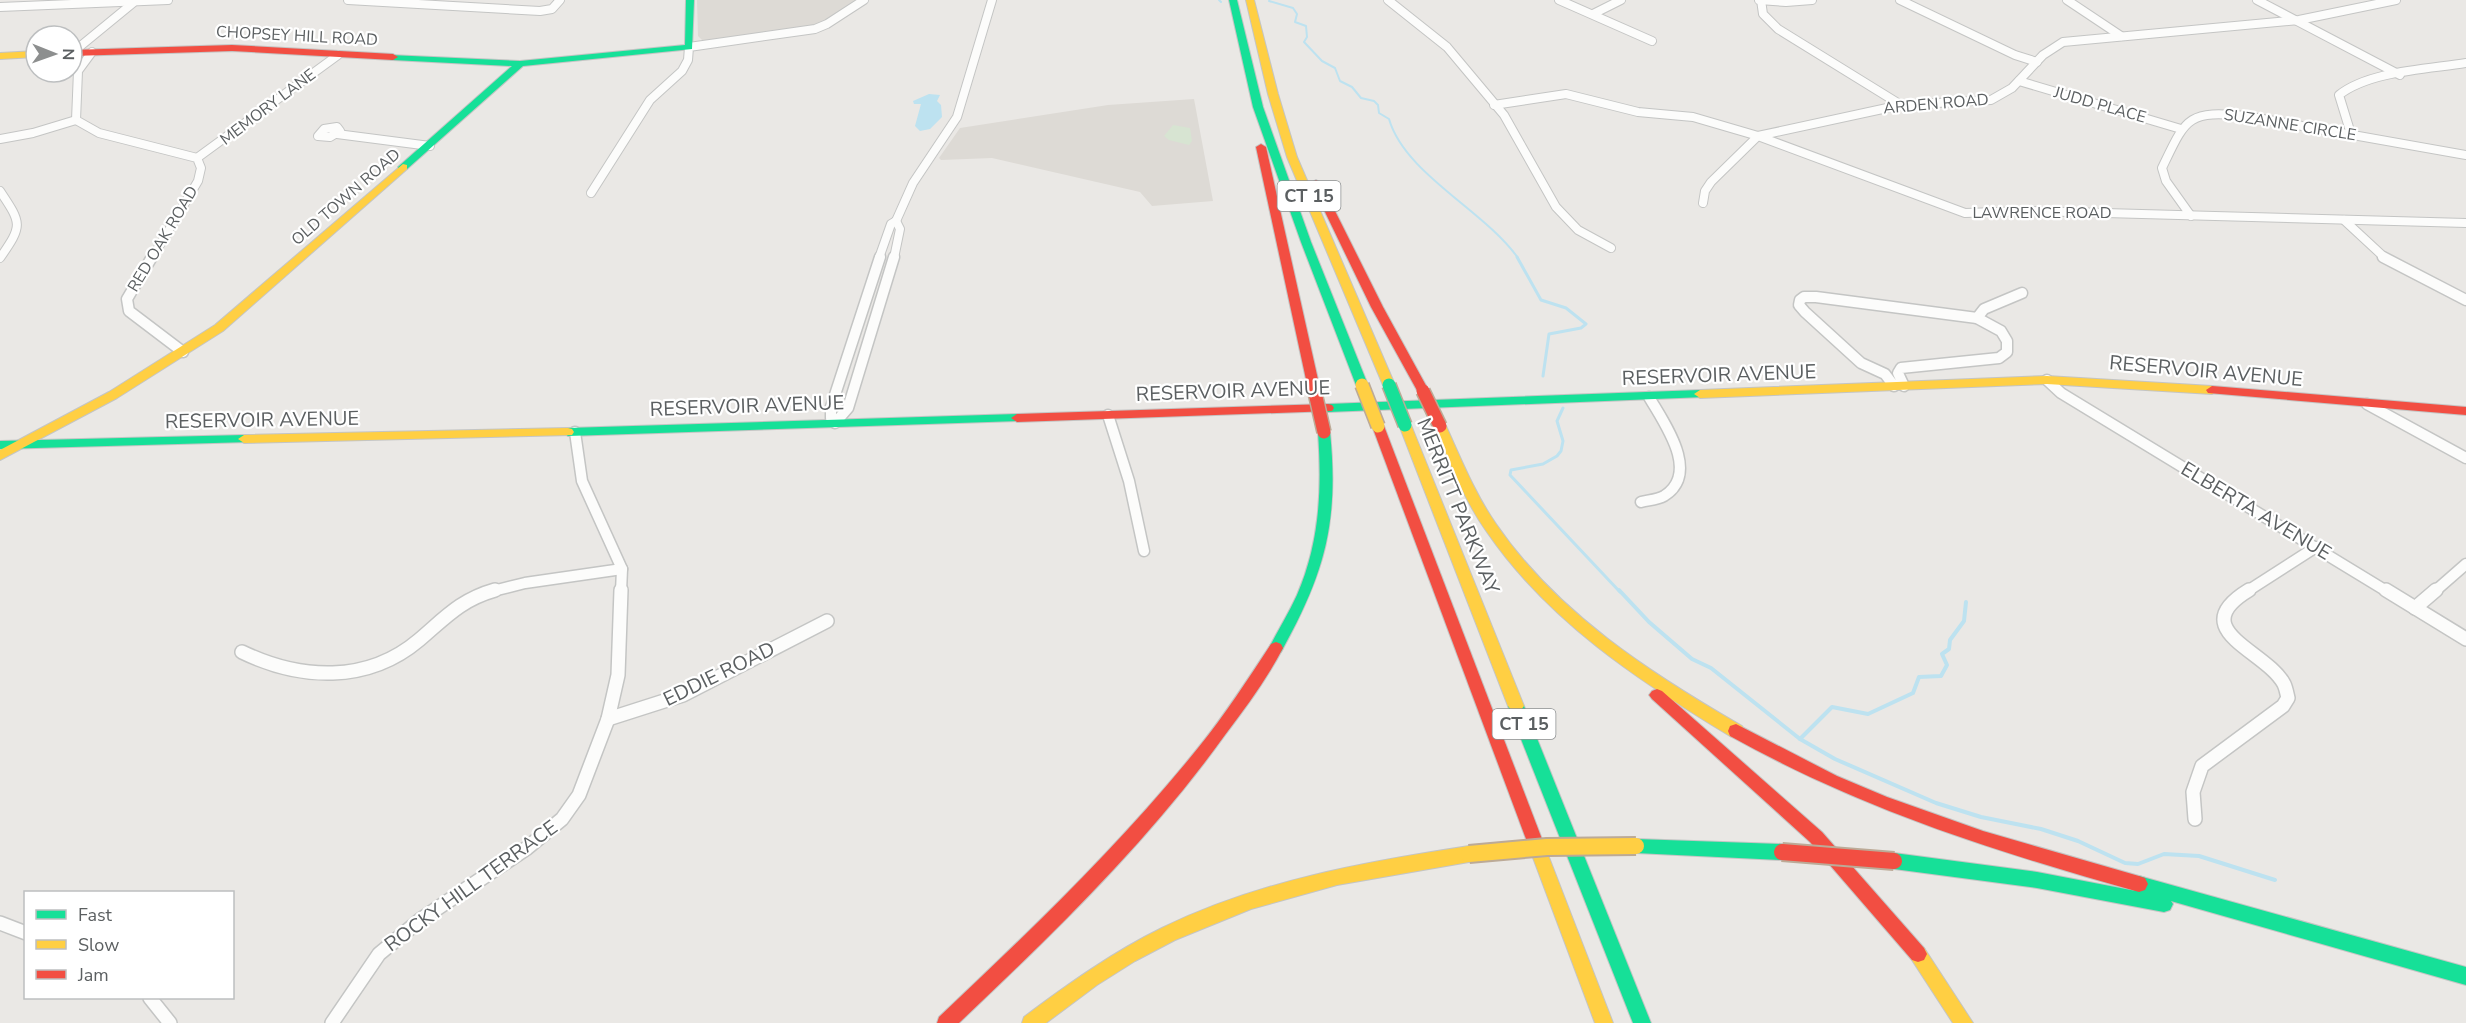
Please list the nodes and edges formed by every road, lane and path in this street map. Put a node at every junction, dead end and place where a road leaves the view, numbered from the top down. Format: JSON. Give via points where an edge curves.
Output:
{"nodes":[{"id":1,"x":168,"y":0,"type":"edge"},
{"id":2,"x":348,"y":0,"type":"edge"},
{"id":3,"x":560,"y":0,"type":"edge"},
{"id":4,"x":690,"y":0,"type":"edge"},
{"id":5,"x":864,"y":0,"type":"edge"},
{"id":6,"x":992,"y":0,"type":"edge"},
{"id":7,"x":1233,"y":0,"type":"edge"},
{"id":8,"x":1251,"y":0,"type":"edge"},
{"id":9,"x":1388,"y":0,"type":"edge"},
{"id":10,"x":1559,"y":0,"type":"edge"},
{"id":11,"x":1621,"y":0,"type":"edge"},
{"id":12,"x":1760,"y":0,"type":"edge"},
{"id":13,"x":1812,"y":0,"type":"edge"},
{"id":14,"x":1900,"y":0,"type":"edge"},
{"id":15,"x":2067,"y":0,"type":"edge"},
{"id":16,"x":2257,"y":0,"type":"edge"},
{"id":17,"x":2396,"y":0,"type":"edge"},
{"id":18,"x":133,"y":3,"type":"junction"},
{"id":19,"x":0,"y":7,"type":"edge"},
{"id":20,"x":1593,"y":14,"type":"junction"},
{"id":21,"x":2299,"y":20,"type":"junction"},
{"id":22,"x":2121,"y":36,"type":"junction"},
{"id":23,"x":1652,"y":42,"type":"dead end"},
{"id":24,"x":84,"y":43,"type":"edge"},
{"id":25,"x":689,"y":47,"type":"junction"},
{"id":26,"x":84,"y":52,"type":"edge"},
{"id":27,"x":92,"y":52,"type":"junction"},
{"id":28,"x":24,"y":55,"type":"edge"},
{"id":29,"x":338,"y":55,"type":"junction"},
{"id":30,"x":0,"y":56,"type":"edge"},
{"id":31,"x":2037,"y":62,"type":"junction"},
{"id":32,"x":2466,"y":63,"type":"edge"},
{"id":33,"x":520,"y":64,"type":"junction"},
{"id":34,"x":1267,"y":70,"type":"junction"},
{"id":35,"x":2400,"y":75,"type":"junction"},
{"id":36,"x":1251,"y":78,"type":"junction"},
{"id":37,"x":2019,"y":81,"type":"junction"},
{"id":38,"x":1494,"y":105,"type":"junction"},
{"id":39,"x":1901,"y":105,"type":"junction"},
{"id":40,"x":76,"y":120,"type":"junction"},
{"id":41,"x":2181,"y":129,"type":"junction"},
{"id":42,"x":337,"y":134,"type":"dead end"},
{"id":43,"x":2351,"y":134,"type":"junction"},
{"id":44,"x":1758,"y":136,"type":"junction"},
{"id":45,"x":1,"y":141,"type":"edge"},
{"id":46,"x":430,"y":146,"type":"junction"},
{"id":47,"x":2466,"y":155,"type":"edge"},
{"id":48,"x":197,"y":158,"type":"junction"},
{"id":49,"x":0,"y":191,"type":"edge"},
{"id":50,"x":591,"y":193,"type":"dead end"},
{"id":51,"x":1703,"y":203,"type":"dead end"},
{"id":52,"x":2192,"y":216,"type":"junction"},
{"id":53,"x":2344,"y":220,"type":"junction"},
{"id":54,"x":896,"y":221,"type":"junction"},
{"id":55,"x":2466,"y":223,"type":"edge"},
{"id":56,"x":885,"y":238,"type":"junction"},
{"id":57,"x":898,"y":238,"type":"junction"},
{"id":58,"x":1611,"y":248,"type":"dead end"},
{"id":59,"x":0,"y":258,"type":"edge"},
{"id":60,"x":870,"y":284,"type":"junction"},
{"id":61,"x":886,"y":284,"type":"junction"},
{"id":62,"x":2022,"y":293,"type":"dead end"},
{"id":63,"x":2466,"y":300,"type":"edge"},
{"id":64,"x":864,"y":301,"type":"junction"},
{"id":65,"x":881,"y":301,"type":"junction"},
{"id":66,"x":1977,"y":318,"type":"junction"},
{"id":67,"x":183,"y":352,"type":"junction"},
{"id":68,"x":2047,"y":380,"type":"junction"},
{"id":69,"x":1899,"y":386,"type":"junction"},
{"id":70,"x":1649,"y":397,"type":"junction"},
{"id":71,"x":2367,"y":404,"type":"junction"},
{"id":72,"x":2466,"y":411,"type":"edge"},
{"id":73,"x":1108,"y":415,"type":"junction"},
{"id":74,"x":835,"y":423,"type":"junction"},
{"id":75,"x":574,"y":432,"type":"junction"},
{"id":76,"x":26,"y":444,"type":"junction"},
{"id":77,"x":0,"y":445,"type":"edge"},
{"id":78,"x":0,"y":456,"type":"edge"},
{"id":79,"x":2466,"y":458,"type":"edge"},
{"id":80,"x":1641,"y":502,"type":"dead end"},
{"id":81,"x":2316,"y":547,"type":"junction"},
{"id":82,"x":1144,"y":551,"type":"dead end"},
{"id":83,"x":2466,"y":564,"type":"edge"},
{"id":84,"x":622,"y":569,"type":"junction"},
{"id":85,"x":1557,"y":604,"type":"junction"},
{"id":86,"x":2415,"y":608,"type":"junction"},
{"id":87,"x":827,"y":621,"type":"dead end"},
{"id":88,"x":2466,"y":639,"type":"edge"},
{"id":89,"x":242,"y":652,"type":"dead end"},
{"id":90,"x":608,"y":719,"type":"junction"},
{"id":91,"x":2195,"y":819,"type":"dead end"},
{"id":92,"x":0,"y":923,"type":"edge"},
{"id":93,"x":24,"y":932,"type":"edge"},
{"id":94,"x":2410,"y":960,"type":"junction"},
{"id":95,"x":2466,"y":976,"type":"edge"},
{"id":96,"x":151,"y":999,"type":"edge"},
{"id":97,"x":171,"y":1023,"type":"edge"},
{"id":98,"x":332,"y":1023,"type":"edge"},
{"id":99,"x":946,"y":1023,"type":"edge"},
{"id":100,"x":1031,"y":1023,"type":"edge"},
{"id":101,"x":1604,"y":1023,"type":"edge"},
{"id":102,"x":1642,"y":1023,"type":"edge"},
{"id":103,"x":1964,"y":1023,"type":"edge"}],
"edges":[{"from":1,"to":18,"type":"street"},
{"from":2,"to":3,"type":"street","via":[[540,11],[552,9]]},
{"from":4,"to":25,"type":"main road"},
{"from":5,"to":25,"type":"street","via":[[810,31]]},
{"from":6,"to":54,"type":"street","via":[[957,117],[920,173]]},
{"from":7,"to":36,"type":"main road","number":"CT 15"},
{"from":8,"to":34,"type":"main road","name":"MERRITT PARKWAY","number":"CT 15"},
{"from":9,"to":38,"type":"street","via":[[1447,47]]},
{"from":10,"to":20,"type":"street"},
{"from":11,"to":20,"type":"street"},
{"from":12,"to":13,"type":"street"},
{"from":12,"to":39,"type":"street","via":[[1763,14],[1778,29]]},
{"from":14,"to":31,"type":"street"},
{"from":15,"to":22,"type":"street"},
{"from":16,"to":21,"type":"street"},
{"from":17,"to":21,"type":"street","name":"ARDEN ROAD"},
{"from":18,"to":19,"type":"street"},
{"from":18,"to":24,"type":"street"},
{"from":20,"to":23,"type":"street"},
{"from":21,"to":22,"type":"street","name":"ARDEN ROAD"},
{"from":21,"to":35,"type":"street"},
{"from":22,"to":31,"type":"street","name":"ARDEN ROAD","via":[[2063,42],[2049,48]]},
{"from":25,"to":33,"type":"main road"},
{"from":25,"to":50,"type":"street","via":[[682,71],[650,100]]},
{"from":26,"to":27,"type":"main road","name":"CHOPSEY HILL ROAD"},
{"from":27,"to":29,"type":"main road","name":"CHOPSEY HILL ROAD","via":[[232,48]]},
{"from":27,"to":40,"type":"street","via":[[78,70]]},
{"from":28,"to":30,"type":"main road"},
{"from":29,"to":33,"type":"main road","name":"CHOPSEY HILL ROAD"},
{"from":29,"to":48,"type":"street","name":"MEMORY LANE"},
{"from":31,"to":37,"type":"street","name":"ARDEN ROAD"},
{"from":32,"to":35,"type":"street"},
{"from":33,"to":46,"type":"main road","name":"OLD TOWN ROAD"},
{"from":34,"to":85,"type":"main road","bridge":true,"via":[[1275,76],[1310,169],[1466,482],[1492,529]]},
{"from":34,"to":102,"type":"main road","name":"MERRITT PARKWAY","number":"CT 15","bridge":true,"via":[[1292,157],[1389,385]]},
{"from":35,"to":43,"type":"street","via":[[2342,90],[2340,104]]},
{"from":36,"to":99,"type":"main road","bridge":true,"via":[[1248,90],[1324,432],[1329,469],[1322,546],[1305,595],[1273,654],[1224,728],[1156,810],[1017,956]]},
{"from":36,"to":101,"type":"main road","number":"CT 15","bridge":true,"via":[[1284,182]]},
{"from":37,"to":39,"type":"street","name":"ARDEN ROAD","via":[[2004,96],[1991,100]]},
{"from":37,"to":41,"type":"street","name":"JUDD PLACE"},
{"from":38,"to":44,"type":"street","name":"LAWRENCE ROAD","via":[[1570,95],[1638,112],[1693,117]]},
{"from":38,"to":58,"type":"street","via":[[1508,121],[1556,207],[1578,230]]},
{"from":39,"to":44,"type":"street","name":"ARDEN ROAD"},
{"from":40,"to":45,"type":"street"},
{"from":40,"to":48,"type":"street","name":"RED OAK ROAD","via":[[97,132],[171,148]]},
{"from":41,"to":43,"type":"street","name":"SUZANNE CIRCLE","via":[[2198,117],[2225,114]]},
{"from":41,"to":52,"type":"street","via":[[2162,171]]},
{"from":42,"to":46,"type":"street"},
{"from":43,"to":47,"type":"street","name":"SUZANNE CIRCLE"},
{"from":44,"to":51,"type":"street","via":[[1711,182]]},
{"from":44,"to":52,"type":"street","name":"LAWRENCE ROAD","via":[[1965,213]]},
{"from":46,"to":67,"type":"main road","name":"OLD TOWN ROAD","via":[[252,301]]},
{"from":48,"to":67,"type":"street","name":"RED OAK ROAD","via":[[201,168],[198,181],[131,290],[127,304],[129,311]]},
{"from":49,"to":59,"type":"street","via":[[20,223]]},
{"from":52,"to":53,"type":"street","name":"LAWRENCE ROAD"},
{"from":53,"to":55,"type":"street","name":"LAWRENCE ROAD"},
{"from":53,"to":63,"type":"street","via":[[2388,261]]},
{"from":54,"to":56,"type":"street"},
{"from":54,"to":57,"type":"street","via":[[900,229]]},
{"from":56,"to":57,"type":"street"},
{"from":56,"to":60,"type":"street"},
{"from":57,"to":61,"type":"street"},
{"from":60,"to":61,"type":"street"},
{"from":60,"to":64,"type":"street"},
{"from":61,"to":65,"type":"street"},
{"from":62,"to":66,"type":"street","via":[[1984,309]]},
{"from":64,"to":65,"type":"street"},
{"from":64,"to":74,"type":"street","via":[[831,407]]},
{"from":65,"to":74,"type":"street","via":[[848,408]]},
{"from":66,"to":69,"type":"street","via":[[2003,334],[2008,344],[2006,354],[1985,361],[1906,366],[1898,374]]},
{"from":66,"to":69,"type":"street","via":[[1802,298],[1799,305],[1805,312],[1861,363],[1885,374]]},
{"from":67,"to":76,"type":"main road","name":"OLD TOWN ROAD"},
{"from":68,"to":69,"type":"main road","name":"RESERVOIR AVENUE"},
{"from":68,"to":71,"type":"main road","name":"RESERVOIR AVENUE"},
{"from":68,"to":81,"type":"street","name":"ELBERTA AVENUE","via":[[2061,393]]},
{"from":69,"to":70,"type":"main road","name":"RESERVOIR AVENUE"},
{"from":70,"to":73,"type":"main road","name":"RESERVOIR AVENUE"},
{"from":70,"to":80,"type":"street","via":[[1678,453],[1681,468],[1677,484],[1664,497]]},
{"from":71,"to":72,"type":"main road","name":"RESERVOIR AVENUE"},
{"from":71,"to":79,"type":"street"},
{"from":73,"to":74,"type":"main road","name":"RESERVOIR AVENUE"},
{"from":73,"to":82,"type":"street","via":[[1129,481]]},
{"from":74,"to":75,"type":"main road","name":"RESERVOIR AVENUE"},
{"from":75,"to":76,"type":"main road","name":"RESERVOIR AVENUE"},
{"from":75,"to":84,"type":"street","name":"ROCKY HILL TERRACE","via":[[582,481]]},
{"from":76,"to":77,"type":"main road","name":"RESERVOIR AVENUE"},
{"from":76,"to":78,"type":"main road","name":"OLD TOWN ROAD"},
{"from":81,"to":86,"type":"street","name":"ELBERTA AVENUE"},
{"from":81,"to":91,"type":"street","via":[[2236,599],[2225,611],[2227,632],[2277,673],[2285,683],[2288,698],[2283,706],[2202,766],[2192,790]]},
{"from":83,"to":86,"type":"street"},
{"from":84,"to":89,"type":"street","via":[[507,587],[470,599],[447,613],[418,642],[390,661],[359,671],[327,676],[289,670]]},
{"from":84,"to":90,"type":"street","name":"ROCKY HILL TERRACE","via":[[618,675]]},
{"from":85,"to":94,"type":"main road","via":[[1680,699],[1824,777],[1889,806],[2032,854]]},
{"from":85,"to":103,"type":"main road","via":[[1816,837],[1926,963]]},
{"from":86,"to":88,"type":"street","name":"ELBERTA AVENUE"},
{"from":87,"to":90,"type":"street","name":"EDDIE ROAD","via":[[683,695]]},
{"from":90,"to":98,"type":"street","name":"ROCKY HILL TERRACE","via":[[579,795],[562,819],[527,848],[420,920],[379,954]]},
{"from":92,"to":93,"type":"street"},
{"from":94,"to":95,"type":"main road"},
{"from":94,"to":100,"type":"main road","bridge":true,"via":[[2098,891],[1894,861],[1636,846],[1547,847],[1395,865],[1306,884],[1206,916],[1128,954]]},
{"from":96,"to":97,"type":"street"}]}
